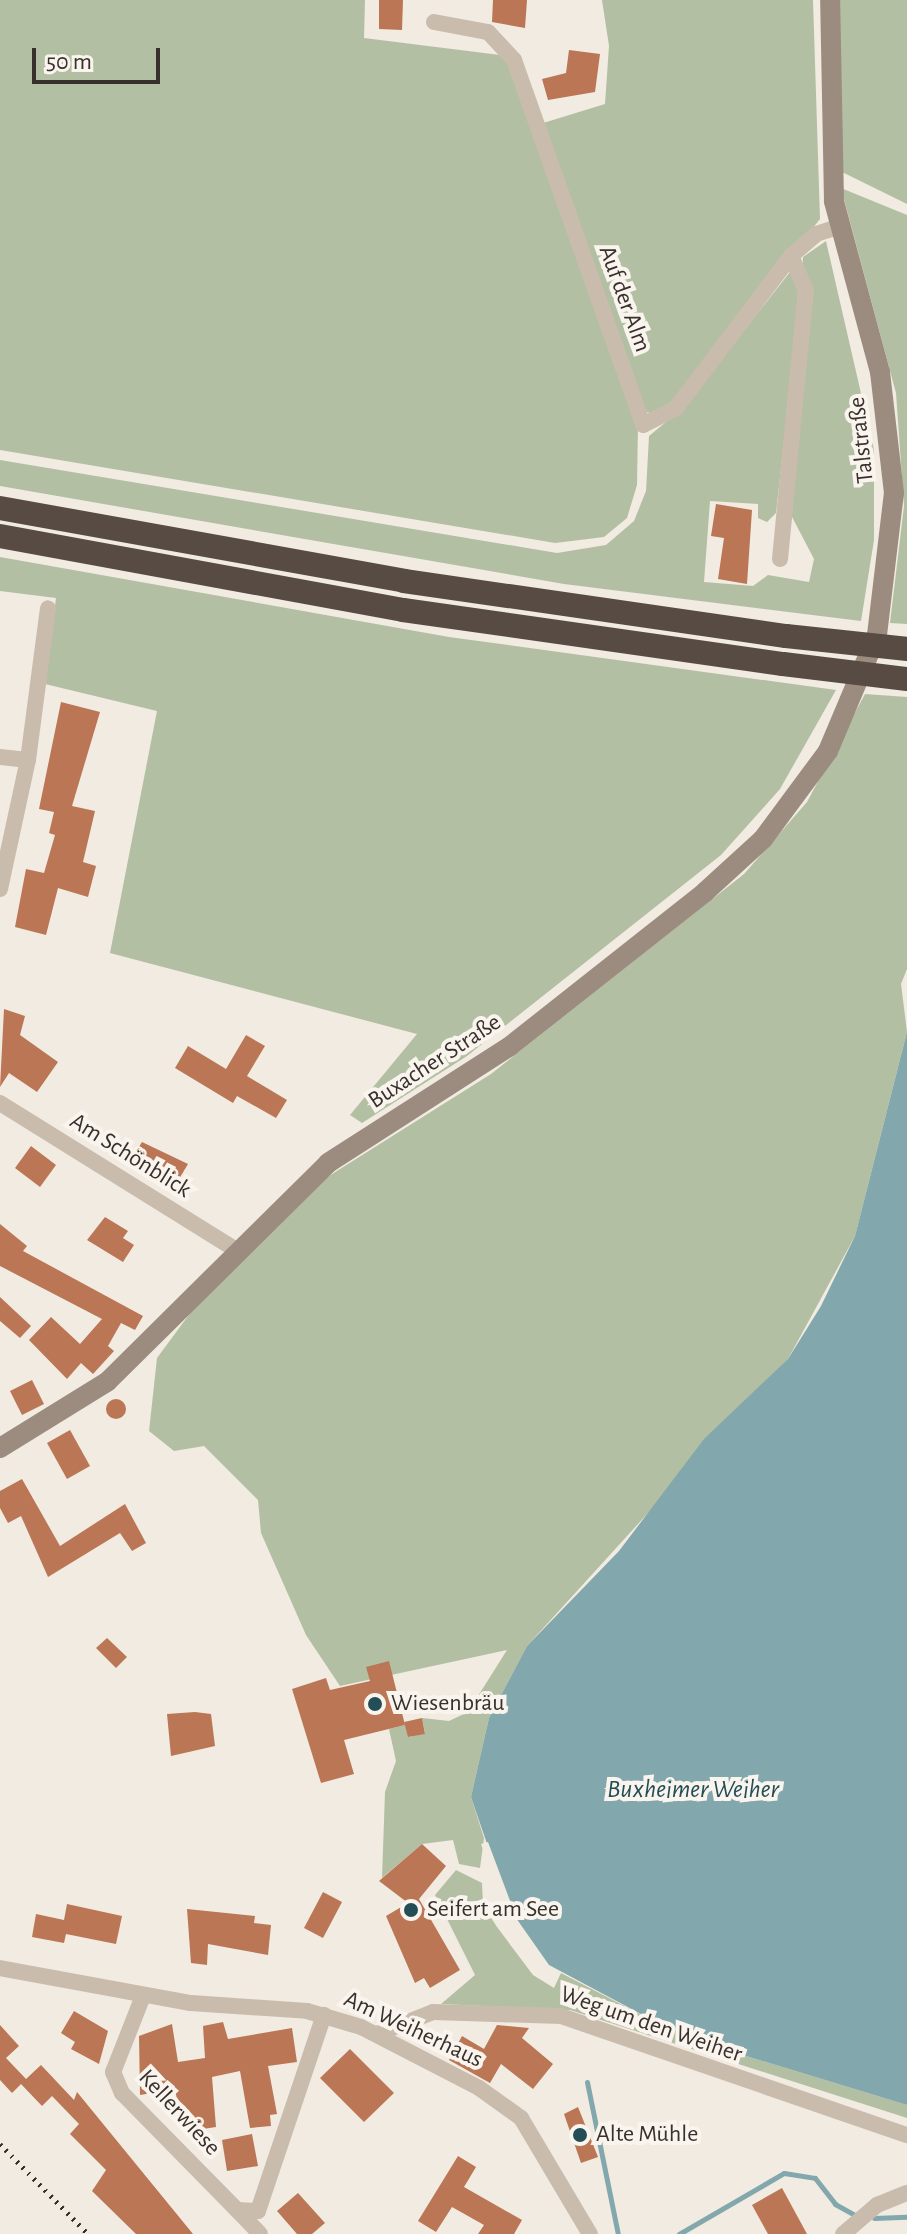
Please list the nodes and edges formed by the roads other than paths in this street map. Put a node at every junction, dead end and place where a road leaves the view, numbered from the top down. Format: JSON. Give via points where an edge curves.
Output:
{"nodes":[{"id":1,"x":830,"y":0,"type":"edge"},
{"id":2,"x":434,"y":22,"type":"dead end"},
{"id":3,"x":840,"y":226,"type":"junction"},
{"id":4,"x":791,"y":256,"type":"junction"},
{"id":5,"x":0,"y":508,"type":"edge"},
{"id":6,"x":0,"y":536,"type":"edge"},
{"id":7,"x":780,"y":559,"type":"dead end"},
{"id":8,"x":48,"y":608,"type":"dead end"},
{"id":9,"x":907,"y":649,"type":"edge"},
{"id":10,"x":907,"y":679,"type":"edge"},
{"id":11,"x":858,"y":684,"type":"joint"},
{"id":12,"x":0,"y":757,"type":"edge"},
{"id":13,"x":28,"y":760,"type":"junction"},
{"id":14,"x":0,"y":889,"type":"edge"},
{"id":15,"x":0,"y":1103,"type":"edge"},
{"id":16,"x":235,"y":1249,"type":"junction"},
{"id":17,"x":0,"y":1448,"type":"edge"},
{"id":18,"x":0,"y":1968,"type":"edge"},
{"id":19,"x":143,"y":1996,"type":"junction"},
{"id":20,"x":324,"y":2015,"type":"junction"},
{"id":21,"x":377,"y":2034,"type":"junction"},
{"id":22,"x":907,"y":2135,"type":"edge"},
{"id":23,"x":907,"y":2193,"type":"edge"},
{"id":24,"x":237,"y":2210,"type":"junction"},
{"id":25,"x":260,"y":2234,"type":"edge"},
{"id":26,"x":590,"y":2234,"type":"edge"},
{"id":27,"x":843,"y":2234,"type":"edge"}],
"edges":[{"from":1,"to":3,"type":"street","name":"Talstraße","via":[[832,176]]},
{"from":2,"to":4,"type":"street","name":"Auf der Alm","via":[[488,32],[514,60],[643,425],[676,408]]},
{"from":3,"to":4,"type":"street","name":"Auf der Alm","via":[[816,234]]},
{"from":3,"to":11,"type":"street","name":"Talstraße","via":[[880,372],[892,447],[887,585]]},
{"from":4,"to":7,"type":"street","via":[[806,291]]},
{"from":5,"to":9,"type":"highway","bridge":true,"via":[[404,581]]},
{"from":6,"to":10,"type":"highway","bridge":true,"via":[[403,610]]},
{"from":8,"to":13,"type":"street"},
{"from":11,"to":16,"type":"street","name":"Buxacher Straße","via":[[812,776],[730,871],[509,1047],[328,1163]]},
{"from":12,"to":13,"type":"street"},
{"from":13,"to":14,"type":"street"},
{"from":15,"to":16,"type":"street","name":"Am Schönblick"},
{"from":16,"to":17,"type":"street","name":"Buxacher Straße","via":[[107,1382]]},
{"from":18,"to":19,"type":"street","name":"Am Weiherhaus"},
{"from":19,"to":20,"type":"street","name":"Am Weiherhaus"},
{"from":19,"to":24,"type":"street","name":"Kellerwiese","via":[[113,2072],[117,2082]]},
{"from":20,"to":21,"type":"street","name":"Am Weiherhaus"},
{"from":20,"to":24,"type":"street","via":[[258,2211]]},
{"from":21,"to":22,"type":"street","name":"Weg um den Weiher","via":[[433,2012],[561,2016]]},
{"from":21,"to":26,"type":"street","name":"Am Weiherhaus","via":[[521,2118]]},
{"from":23,"to":27,"type":"street","via":[[877,2205]]},
{"from":24,"to":25,"type":"street","name":"Kellerwiese"}]}
